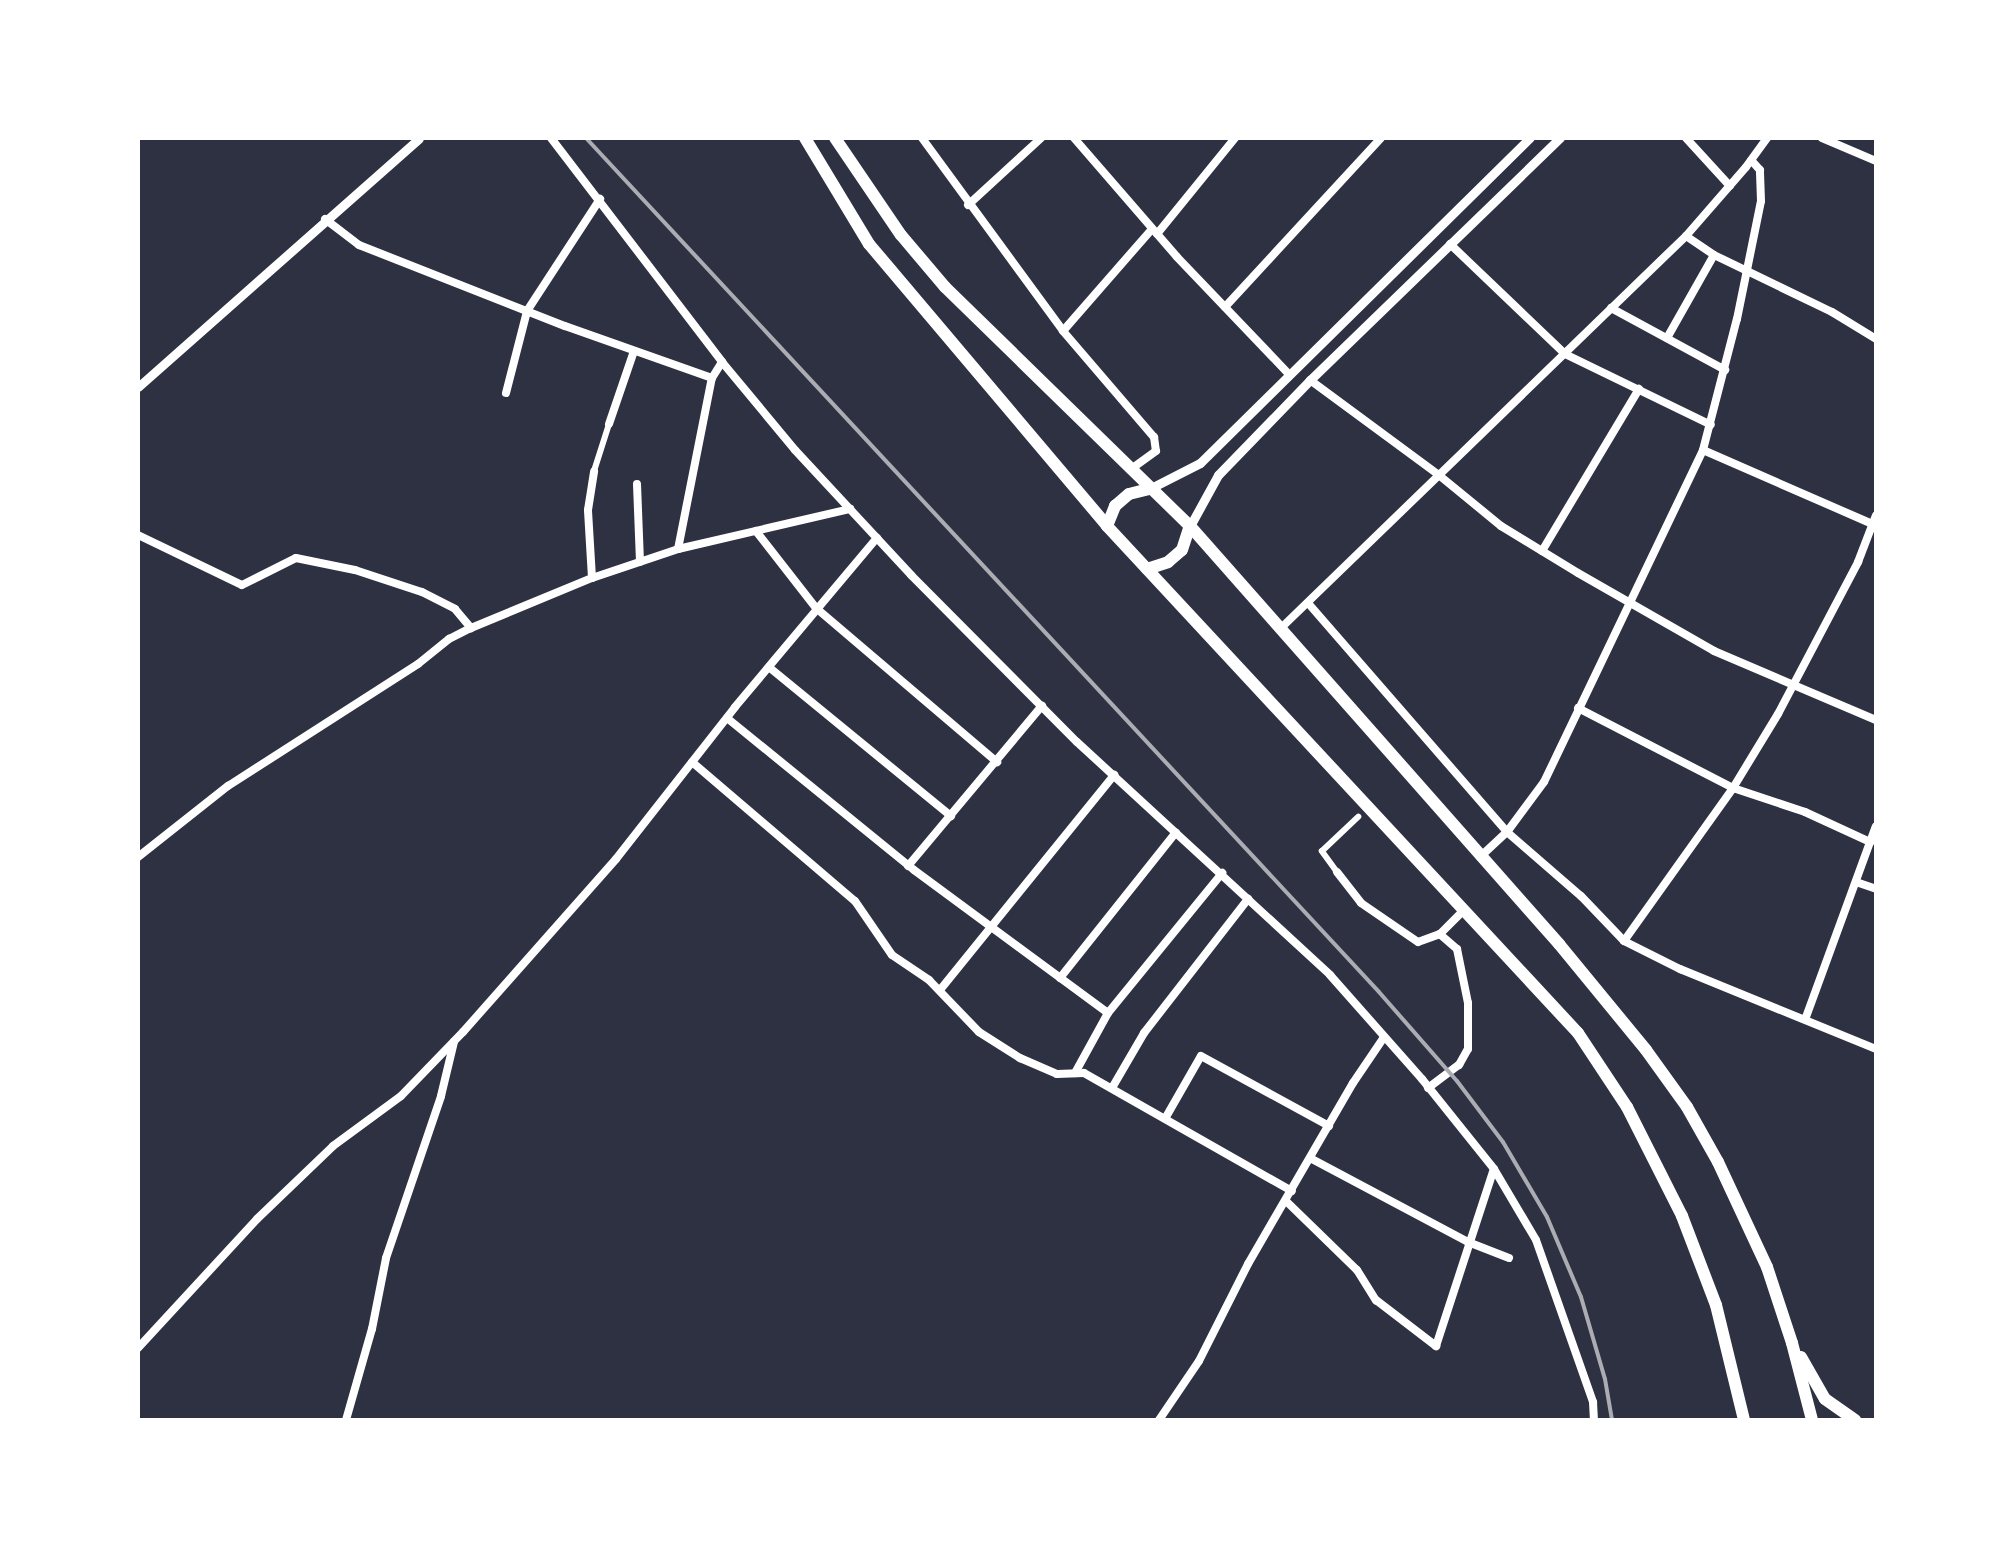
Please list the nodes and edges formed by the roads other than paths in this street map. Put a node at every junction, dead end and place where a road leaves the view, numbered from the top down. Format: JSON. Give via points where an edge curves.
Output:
{"nodes":[{"id":1,"x":419,"y":138,"type":"edge"},
{"id":2,"x":551,"y":138,"type":"edge"},
{"id":3,"x":805,"y":138,"type":"edge"},
{"id":4,"x":835,"y":138,"type":"edge"},
{"id":5,"x":922,"y":138,"type":"edge"},
{"id":6,"x":1041,"y":138,"type":"edge"},
{"id":7,"x":1074,"y":138,"type":"edge"},
{"id":8,"x":1235,"y":138,"type":"edge"},
{"id":9,"x":1381,"y":138,"type":"edge"},
{"id":10,"x":1530,"y":138,"type":"edge"},
{"id":11,"x":1560,"y":138,"type":"edge"},
{"id":12,"x":1686,"y":138,"type":"edge"},
{"id":13,"x":1767,"y":138,"type":"edge"},
{"id":14,"x":1822,"y":138,"type":"edge"},
{"id":15,"x":1751,"y":160,"type":"junction"},
{"id":16,"x":1876,"y":161,"type":"edge"},
{"id":17,"x":1730,"y":186,"type":"junction"},
{"id":18,"x":600,"y":199,"type":"junction"},
{"id":19,"x":968,"y":205,"type":"junction"},
{"id":20,"x":325,"y":219,"type":"junction"},
{"id":21,"x":1155,"y":232,"type":"junction"},
{"id":22,"x":1686,"y":236,"type":"junction"},
{"id":23,"x":1450,"y":244,"type":"junction"},
{"id":24,"x":1714,"y":255,"type":"junction"},
{"id":25,"x":1745,"y":270,"type":"junction"},
{"id":26,"x":1225,"y":307,"type":"junction"},
{"id":27,"x":1611,"y":308,"type":"junction"},
{"id":28,"x":527,"y":311,"type":"junction"},
{"id":29,"x":1063,"y":331,"type":"junction"},
{"id":30,"x":1667,"y":338,"type":"junction"},
{"id":31,"x":1876,"y":339,"type":"edge"},
{"id":32,"x":634,"y":351,"type":"junction"},
{"id":33,"x":1565,"y":354,"type":"junction"},
{"id":34,"x":722,"y":362,"type":"junction"},
{"id":35,"x":1725,"y":370,"type":"junction"},
{"id":36,"x":1288,"y":373,"type":"junction"},
{"id":37,"x":712,"y":378,"type":"junction"},
{"id":38,"x":1310,"y":380,"type":"junction"},
{"id":39,"x":138,"y":387,"type":"edge"},
{"id":40,"x":1639,"y":389,"type":"junction"},
{"id":41,"x":506,"y":393,"type":"dead end"},
{"id":42,"x":609,"y":424,"type":"joint"},
{"id":43,"x":1711,"y":425,"type":"junction"},
{"id":44,"x":1703,"y":450,"type":"junction"},
{"id":45,"x":1130,"y":470,"type":"junction"},
{"id":46,"x":594,"y":471,"type":"joint"},
{"id":47,"x":1440,"y":476,"type":"junction"},
{"id":48,"x":637,"y":484,"type":"dead end"},
{"id":49,"x":1149,"y":489,"type":"junction"},
{"id":50,"x":850,"y":509,"type":"junction"},
{"id":51,"x":1875,"y":521,"type":"edge"},
{"id":52,"x":1107,"y":526,"type":"junction"},
{"id":53,"x":1190,"y":526,"type":"junction"},
{"id":54,"x":756,"y":531,"type":"junction"},
{"id":55,"x":138,"y":535,"type":"edge"},
{"id":56,"x":877,"y":538,"type":"junction"},
{"id":57,"x":678,"y":549,"type":"junction"},
{"id":58,"x":1542,"y":551,"type":"junction"},
{"id":59,"x":640,"y":562,"type":"junction"},
{"id":60,"x":1147,"y":569,"type":"junction"},
{"id":61,"x":592,"y":578,"type":"junction"},
{"id":62,"x":1308,"y":603,"type":"junction"},
{"id":63,"x":1632,"y":603,"type":"junction"},
{"id":64,"x":816,"y":608,"type":"junction"},
{"id":65,"x":471,"y":628,"type":"junction"},
{"id":66,"x":1280,"y":629,"type":"junction"},
{"id":67,"x":770,"y":668,"type":"junction"},
{"id":68,"x":1794,"y":685,"type":"junction"},
{"id":69,"x":1042,"y":706,"type":"junction"},
{"id":70,"x":1578,"y":708,"type":"junction"},
{"id":71,"x":727,"y":718,"type":"junction"},
{"id":72,"x":1876,"y":720,"type":"edge"},
{"id":73,"x":692,"y":762,"type":"junction"},
{"id":74,"x":997,"y":762,"type":"junction"},
{"id":75,"x":1114,"y":775,"type":"junction"},
{"id":76,"x":1733,"y":788,"type":"junction"},
{"id":77,"x":951,"y":816,"type":"junction"},
{"id":78,"x":1358,"y":817,"type":"dead end"},
{"id":79,"x":1876,"y":826,"type":"edge"},
{"id":80,"x":1176,"y":832,"type":"junction"},
{"id":81,"x":1507,"y":832,"type":"junction"},
{"id":82,"x":1870,"y":842,"type":"junction"},
{"id":83,"x":138,"y":857,"type":"edge"},
{"id":84,"x":1480,"y":857,"type":"junction"},
{"id":85,"x":908,"y":866,"type":"junction"},
{"id":86,"x":1337,"y":872,"type":"joint"},
{"id":87,"x":1222,"y":873,"type":"junction"},
{"id":88,"x":1856,"y":882,"type":"junction"},
{"id":89,"x":1876,"y":889,"type":"edge"},
{"id":90,"x":1248,"y":899,"type":"junction"},
{"id":91,"x":1463,"y":911,"type":"junction"},
{"id":92,"x":989,"y":926,"type":"junction"},
{"id":93,"x":1440,"y":934,"type":"junction"},
{"id":94,"x":1624,"y":941,"type":"junction"},
{"id":95,"x":1060,"y":978,"type":"junction"},
{"id":96,"x":940,"y":990,"type":"junction"},
{"id":97,"x":1108,"y":1013,"type":"junction"},
{"id":98,"x":1806,"y":1017,"type":"junction"},
{"id":99,"x":1384,"y":1037,"type":"junction"},
{"id":100,"x":454,"y":1041,"type":"junction"},
{"id":101,"x":1876,"y":1049,"type":"edge"},
{"id":102,"x":1075,"y":1073,"type":"junction"},
{"id":103,"x":1112,"y":1088,"type":"junction"},
{"id":104,"x":1428,"y":1088,"type":"junction"},
{"id":105,"x":1166,"y":1117,"type":"junction"},
{"id":106,"x":1329,"y":1126,"type":"junction"},
{"id":107,"x":1310,"y":1158,"type":"junction"},
{"id":108,"x":1494,"y":1169,"type":"junction"},
{"id":109,"x":1292,"y":1191,"type":"junction"},
{"id":110,"x":1286,"y":1201,"type":"junction"},
{"id":111,"x":1468,"y":1242,"type":"junction"},
{"id":112,"x":1509,"y":1258,"type":"dead end"},
{"id":113,"x":1792,"y":1343,"type":"junction"},
{"id":114,"x":138,"y":1348,"type":"edge"},
{"id":115,"x":346,"y":1420,"type":"edge"},
{"id":116,"x":1159,"y":1420,"type":"edge"},
{"id":117,"x":1594,"y":1420,"type":"edge"},
{"id":118,"x":1744,"y":1420,"type":"edge"},
{"id":119,"x":1812,"y":1420,"type":"edge"},
{"id":120,"x":1855,"y":1420,"type":"edge"}],
"edges":[{"from":1,"to":20,"type":"street"},
{"from":2,"to":18,"type":"street"},
{"from":3,"to":52,"type":"highway","via":[[869,244]]},
{"from":4,"to":45,"type":"highway","via":[[894,225],[945,287]]},
{"from":5,"to":19,"type":"street"},
{"from":6,"to":19,"type":"street"},
{"from":7,"to":21,"type":"street"},
{"from":8,"to":21,"type":"street"},
{"from":9,"to":26,"type":"street"},
{"from":10,"to":36,"type":"street"},
{"from":11,"to":23,"type":"street"},
{"from":12,"to":17,"type":"street"},
{"from":13,"to":15,"type":"street"},
{"from":14,"to":16,"type":"street"},
{"from":15,"to":17,"type":"street"},
{"from":15,"to":25,"type":"street","via":[[1763,186]]},
{"from":17,"to":22,"type":"street"},
{"from":18,"to":28,"type":"street"},
{"from":18,"to":34,"type":"street"},
{"from":19,"to":29,"type":"street"},
{"from":20,"to":28,"type":"street","via":[[359,245]]},
{"from":20,"to":39,"type":"street"},
{"from":21,"to":26,"type":"street"},
{"from":21,"to":29,"type":"street"},
{"from":22,"to":24,"type":"street"},
{"from":22,"to":27,"type":"street"},
{"from":23,"to":33,"type":"street"},
{"from":23,"to":38,"type":"street"},
{"from":24,"to":25,"type":"street"},
{"from":24,"to":30,"type":"street"},
{"from":25,"to":31,"type":"street"},
{"from":25,"to":35,"type":"street"},
{"from":26,"to":36,"type":"street"},
{"from":27,"to":30,"type":"street"},
{"from":27,"to":33,"type":"street"},
{"from":28,"to":32,"type":"street"},
{"from":28,"to":41,"type":"street"},
{"from":29,"to":45,"type":"street","via":[[1154,437],[1156,451]]},
{"from":30,"to":35,"type":"street"},
{"from":32,"to":37,"type":"street"},
{"from":32,"to":42,"type":"street"},
{"from":33,"to":40,"type":"street"},
{"from":33,"to":47,"type":"street"},
{"from":34,"to":37,"type":"street"},
{"from":34,"to":50,"type":"street"},
{"from":35,"to":43,"type":"street"},
{"from":36,"to":49,"type":"street","via":[[1200,463]]},
{"from":37,"to":57,"type":"street"},
{"from":38,"to":47,"type":"street"},
{"from":38,"to":53,"type":"street","via":[[1218,475]]},
{"from":40,"to":43,"type":"street"},
{"from":40,"to":58,"type":"street"},
{"from":42,"to":46,"type":"street"},
{"from":43,"to":44,"type":"street"},
{"from":44,"to":51,"type":"street"},
{"from":44,"to":63,"type":"street"},
{"from":45,"to":49,"type":"highway"},
{"from":46,"to":61,"type":"street","via":[[588,510]]},
{"from":47,"to":58,"type":"street","via":[[1501,526]]},
{"from":47,"to":62,"type":"street"},
{"from":48,"to":59,"type":"street"},
{"from":49,"to":52,"type":"highway","via":[[1129,494],[1115,506]]},
{"from":49,"to":53,"type":"highway"},
{"from":50,"to":54,"type":"street"},
{"from":50,"to":56,"type":"street"},
{"from":51,"to":68,"type":"street"},
{"from":52,"to":60,"type":"highway"},
{"from":53,"to":60,"type":"highway","via":[[1182,550]]},
{"from":53,"to":66,"type":"highway"},
{"from":54,"to":57,"type":"street"},
{"from":54,"to":64,"type":"street"},
{"from":55,"to":65,"type":"street","via":[[242,585],[296,558],[355,570],[422,592],[455,609]]},
{"from":56,"to":64,"type":"street"},
{"from":56,"to":69,"type":"street"},
{"from":57,"to":59,"type":"street"},
{"from":58,"to":63,"type":"street"},
{"from":59,"to":61,"type":"street"},
{"from":60,"to":91,"type":"highway"},
{"from":61,"to":65,"type":"street"},
{"from":62,"to":66,"type":"street"},
{"from":62,"to":81,"type":"street"},
{"from":63,"to":68,"type":"street","via":[[1714,651]]},
{"from":63,"to":70,"type":"street"},
{"from":64,"to":67,"type":"street"},
{"from":64,"to":74,"type":"street"},
{"from":65,"to":83,"type":"street","via":[[228,786]]},
{"from":66,"to":84,"type":"highway"},
{"from":67,"to":71,"type":"street"},
{"from":67,"to":77,"type":"street"},
{"from":68,"to":72,"type":"street"},
{"from":68,"to":76,"type":"street"},
{"from":69,"to":74,"type":"street"},
{"from":69,"to":75,"type":"street"},
{"from":70,"to":76,"type":"street"},
{"from":70,"to":81,"type":"street","via":[[1544,782]]},
{"from":71,"to":73,"type":"street"},
{"from":71,"to":85,"type":"street"},
{"from":73,"to":96,"type":"street","via":[[855,901],[892,955]]},
{"from":73,"to":100,"type":"street","via":[[570,913]]},
{"from":74,"to":77,"type":"street"},
{"from":75,"to":80,"type":"street"},
{"from":75,"to":92,"type":"street"},
{"from":76,"to":82,"type":"street","via":[[1805,812]]},
{"from":76,"to":94,"type":"street"},
{"from":77,"to":85,"type":"street"},
{"from":78,"to":86,"type":"street","via":[[1322,851]]},
{"from":79,"to":82,"type":"street"},
{"from":80,"to":87,"type":"street"},
{"from":80,"to":95,"type":"street"},
{"from":81,"to":84,"type":"street"},
{"from":81,"to":94,"type":"street"},
{"from":82,"to":88,"type":"street"},
{"from":84,"to":113,"type":"highway","via":[[1601,995],[1687,1107],[1767,1267]]},
{"from":85,"to":92,"type":"street"},
{"from":86,"to":93,"type":"street","via":[[1361,903],[1418,942]]},
{"from":87,"to":90,"type":"street"},
{"from":87,"to":97,"type":"street"},
{"from":88,"to":89,"type":"street"},
{"from":88,"to":98,"type":"street"},
{"from":90,"to":99,"type":"street","via":[[1330,975]]},
{"from":90,"to":103,"type":"street","via":[[1144,1033]]},
{"from":91,"to":93,"type":"street"},
{"from":91,"to":118,"type":"highway","via":[[1571,1025],[1627,1107],[1694,1246],[1716,1305]]},
{"from":92,"to":95,"type":"street"},
{"from":92,"to":96,"type":"street"},
{"from":93,"to":104,"type":"street","via":[[1457,949],[1468,1003],[1468,1049],[1459,1065]]},
{"from":94,"to":98,"type":"street","via":[[1680,969]]},
{"from":95,"to":97,"type":"street"},
{"from":96,"to":102,"type":"street","via":[[979,1032],[1020,1058],[1057,1074]]},
{"from":97,"to":102,"type":"street"},
{"from":98,"to":101,"type":"street"},
{"from":99,"to":104,"type":"street"},
{"from":99,"to":106,"type":"street"},
{"from":100,"to":114,"type":"street","via":[[401,1096],[333,1146],[257,1219]]},
{"from":100,"to":115,"type":"street","via":[[441,1096],[386,1258]]},
{"from":102,"to":103,"type":"street"},
{"from":103,"to":105,"type":"street"},
{"from":104,"to":108,"type":"street"},
{"from":105,"to":106,"type":"street","via":[[1201,1056]]},
{"from":105,"to":109,"type":"street"},
{"from":106,"to":107,"type":"street"},
{"from":107,"to":109,"type":"street"},
{"from":107,"to":111,"type":"street"},
{"from":108,"to":111,"type":"street"},
{"from":108,"to":117,"type":"street","via":[[1536,1240],[1593,1402]]},
{"from":109,"to":110,"type":"street"},
{"from":110,"to":111,"type":"street","via":[[1357,1270],[1376,1300],[1436,1346]]},
{"from":110,"to":116,"type":"street","via":[[1199,1361]]},
{"from":111,"to":112,"type":"street"},
{"from":113,"to":119,"type":"highway"},
{"from":113,"to":120,"type":"highway","via":[[1825,1399]]}]}
